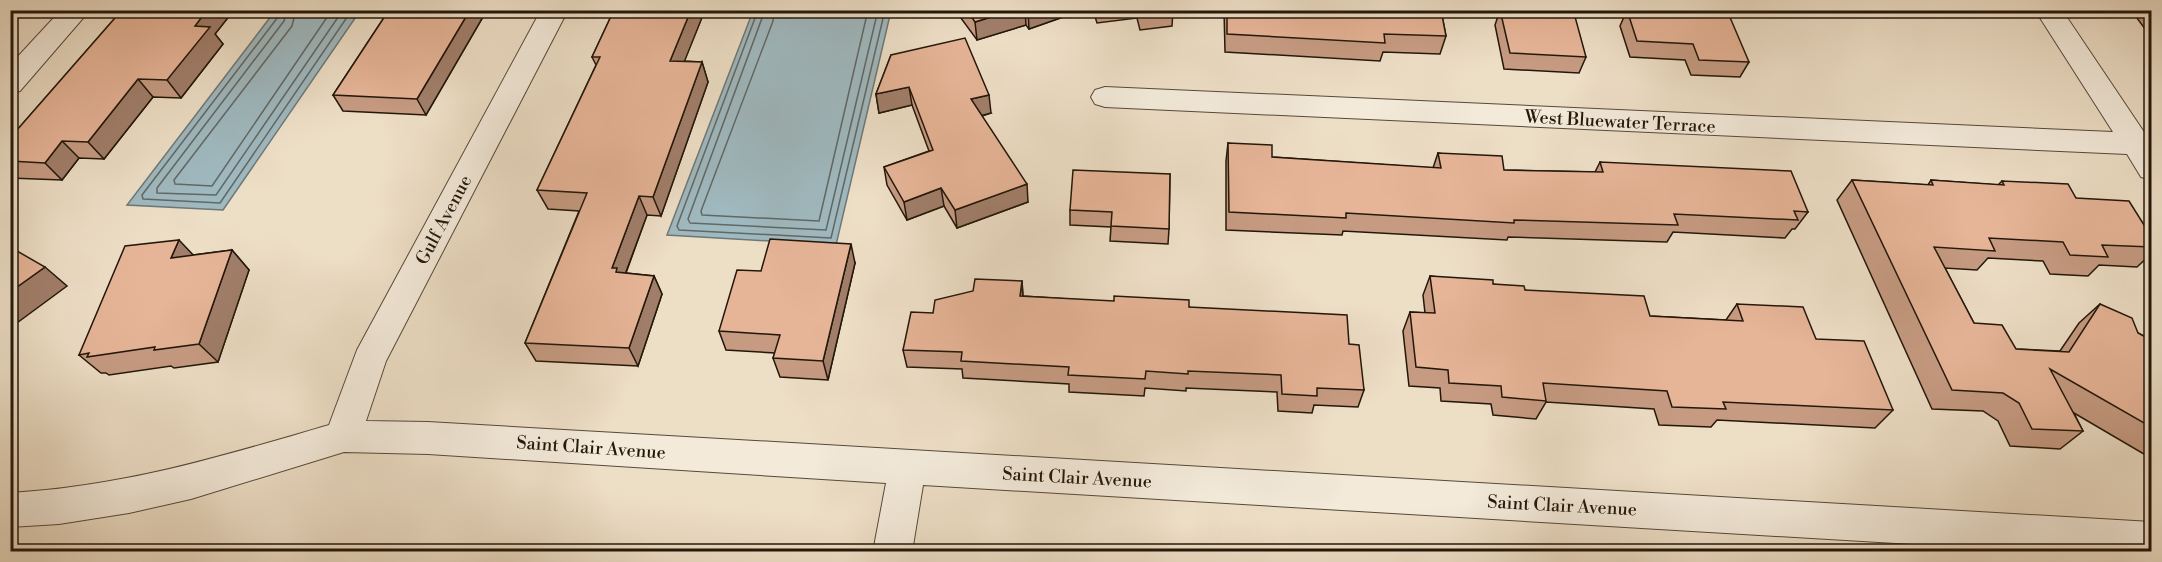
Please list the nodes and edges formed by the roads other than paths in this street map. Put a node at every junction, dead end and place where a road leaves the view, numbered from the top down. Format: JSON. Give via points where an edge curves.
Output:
{"nodes":[{"id":1,"x":77,"y":10,"type":"edge"},
{"id":2,"x":555,"y":10,"type":"edge"},
{"id":3,"x":2048,"y":10,"type":"edge"},
{"id":4,"x":10,"y":84,"type":"edge"},
{"id":5,"x":1105,"y":97,"type":"dead end"},
{"id":6,"x":2136,"y":144,"type":"junction"},
{"id":7,"x":2151,"y":169,"type":"edge"},
{"id":8,"x":344,"y":436,"type":"junction"},
{"id":9,"x":907,"y":468,"type":"junction"},
{"id":10,"x":10,"y":510,"type":"edge"},
{"id":11,"x":2151,"y":540,"type":"edge"},
{"id":12,"x":892,"y":552,"type":"edge"}],
"edges":[{"from":1,"to":4,"type":"street"},
{"from":2,"to":8,"type":"street","name":"Gulf Avenue","via":[[369,360]]},
{"from":3,"to":6,"type":"street"},
{"from":5,"to":6,"type":"street","name":"West Bluewater Terrace"},
{"from":6,"to":7,"type":"street"},
{"from":8,"to":9,"type":"street","name":"Saint Clair Avenue","via":[[440,438]]},
{"from":8,"to":10,"type":"street","name":"Saint Clair Avenue","via":[[191,482],[129,496]]},
{"from":9,"to":11,"type":"street","name":"Saint Clair Avenue"},
{"from":9,"to":12,"type":"street"}]}
